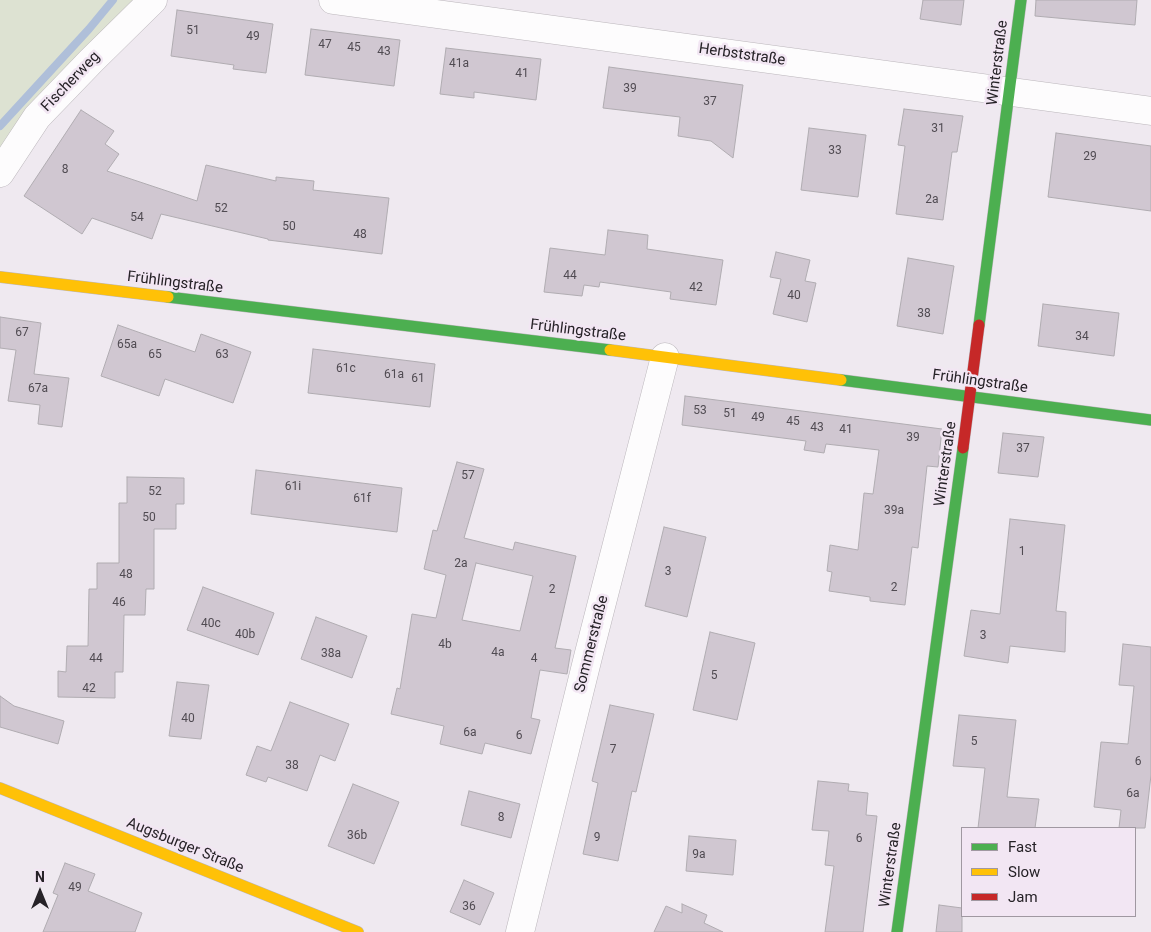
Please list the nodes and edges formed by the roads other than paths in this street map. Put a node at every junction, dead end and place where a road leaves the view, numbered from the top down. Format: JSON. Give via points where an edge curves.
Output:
{"nodes":[{"id":1,"x":153,"y":0,"type":"edge"},
{"id":2,"x":333,"y":0,"type":"edge"},
{"id":3,"x":1021,"y":0,"type":"edge"},
{"id":4,"x":1010,"y":91,"type":"junction"},
{"id":5,"x":1151,"y":111,"type":"edge"},
{"id":6,"x":0,"y":173,"type":"edge"},
{"id":7,"x":0,"y":278,"type":"edge"},
{"id":8,"x":665,"y":357,"type":"junction"},
{"id":9,"x":970,"y":396,"type":"junction"},
{"id":10,"x":1151,"y":420,"type":"edge"},
{"id":11,"x":0,"y":788,"type":"edge"},
{"id":12,"x":358,"y":932,"type":"edge"},
{"id":13,"x":520,"y":932,"type":"edge"},
{"id":14,"x":897,"y":932,"type":"edge"}],
"edges":[{"from":1,"to":6,"type":"street","name":"Fischerweg","via":[[37,117]]},
{"from":2,"to":4,"type":"street","name":"Herbststraße"},
{"from":3,"to":4,"type":"street","name":"Winterstraße"},
{"from":4,"to":5,"type":"street","name":"Herbststraße"},
{"from":4,"to":9,"type":"street","name":"Winterstraße"},
{"from":7,"to":8,"type":"street","name":"Frühlingstraße"},
{"from":8,"to":9,"type":"street","name":"Frühlingstraße"},
{"from":8,"to":13,"type":"street","name":"Sommerstraße"},
{"from":9,"to":10,"type":"street","name":"Frühlingstraße"},
{"from":9,"to":14,"type":"street","name":"Winterstraße"},
{"from":11,"to":12,"type":"street","name":"Augsburger Straße"}]}
